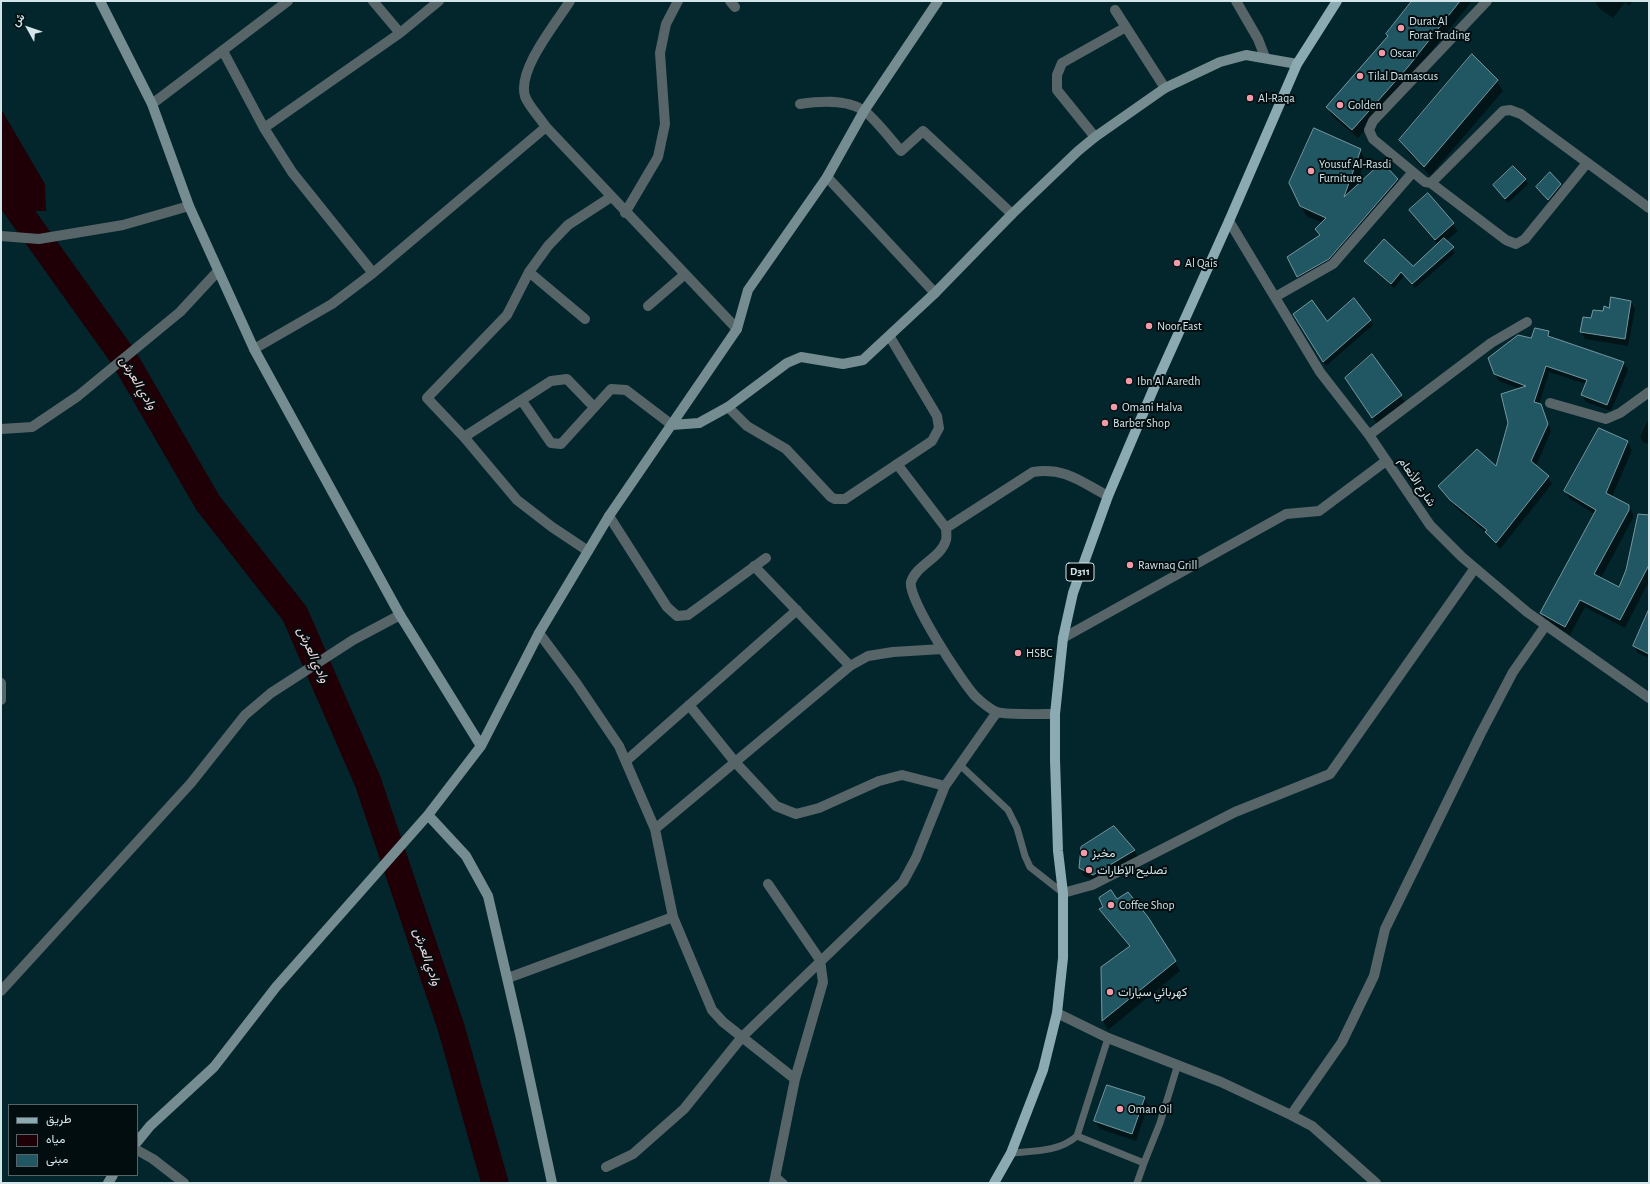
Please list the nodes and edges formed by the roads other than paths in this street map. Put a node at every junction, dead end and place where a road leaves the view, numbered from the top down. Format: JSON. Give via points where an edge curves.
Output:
{"nodes":[{"id":1,"x":100,"y":1,"type":"edge"},
{"id":2,"x":288,"y":1,"type":"edge"},
{"id":3,"x":373,"y":1,"type":"edge"},
{"id":4,"x":439,"y":1,"type":"edge"},
{"id":5,"x":570,"y":1,"type":"edge"},
{"id":6,"x":678,"y":1,"type":"edge"},
{"id":7,"x":1236,"y":1,"type":"edge"},
{"id":8,"x":1337,"y":1,"type":"edge"},
{"id":9,"x":1487,"y":1,"type":"edge"},
{"id":10,"x":934,"y":3,"type":"edge"},
{"id":11,"x":1115,"y":10,"type":"dead end"},
{"id":12,"x":1126,"y":27,"type":"junction"},
{"id":13,"x":400,"y":33,"type":"junction"},
{"id":14,"x":223,"y":51,"type":"junction"},
{"id":15,"x":1265,"y":57,"type":"junction"},
{"id":16,"x":1297,"y":64,"type":"junction"},
{"id":17,"x":1166,"y":88,"type":"junction"},
{"id":18,"x":152,"y":104,"type":"junction"},
{"id":19,"x":800,"y":104,"type":"dead end"},
{"id":20,"x":864,"y":111,"type":"junction"},
{"id":21,"x":546,"y":127,"type":"junction"},
{"id":22,"x":264,"y":128,"type":"junction"},
{"id":23,"x":1095,"y":137,"type":"junction"},
{"id":24,"x":1587,"y":163,"type":"junction"},
{"id":25,"x":1413,"y":172,"type":"junction"},
{"id":26,"x":827,"y":177,"type":"junction"},
{"id":27,"x":1431,"y":183,"type":"junction"},
{"id":28,"x":611,"y":197,"type":"junction"},
{"id":29,"x":189,"y":206,"type":"junction"},
{"id":30,"x":1649,"y":208,"type":"edge"},
{"id":31,"x":625,"y":213,"type":"junction"},
{"id":32,"x":1012,"y":214,"type":"junction"},
{"id":33,"x":1229,"y":221,"type":"junction"},
{"id":34,"x":1,"y":236,"type":"edge"},
{"id":35,"x":218,"y":271,"type":"junction"},
{"id":36,"x":529,"y":272,"type":"junction"},
{"id":37,"x":373,"y":273,"type":"junction"},
{"id":38,"x":684,"y":275,"type":"junction"},
{"id":39,"x":934,"y":293,"type":"junction"},
{"id":40,"x":1275,"y":297,"type":"junction"},
{"id":41,"x":648,"y":306,"type":"dead end"},
{"id":42,"x":585,"y":319,"type":"dead end"},
{"id":43,"x":1527,"y":322,"type":"dead end"},
{"id":44,"x":736,"y":329,"type":"junction"},
{"id":45,"x":890,"y":337,"type":"junction"},
{"id":46,"x":254,"y":349,"type":"junction"},
{"id":47,"x":1649,"y":392,"type":"edge"},
{"id":48,"x":522,"y":401,"type":"junction"},
{"id":49,"x":1550,"y":403,"type":"dead end"},
{"id":50,"x":594,"y":407,"type":"junction"},
{"id":51,"x":728,"y":407,"type":"junction"},
{"id":52,"x":672,"y":425,"type":"junction"},
{"id":53,"x":1,"y":430,"type":"edge"},
{"id":54,"x":1369,"y":435,"type":"junction"},
{"id":55,"x":464,"y":438,"type":"junction"},
{"id":56,"x":1386,"y":461,"type":"junction"},
{"id":57,"x":897,"y":464,"type":"junction"},
{"id":58,"x":1108,"y":496,"type":"junction"},
{"id":59,"x":609,"y":516,"type":"junction"},
{"id":60,"x":946,"y":528,"type":"junction"},
{"id":61,"x":588,"y":552,"type":"junction"},
{"id":62,"x":766,"y":558,"type":"dead end"},
{"id":63,"x":754,"y":566,"type":"junction"},
{"id":64,"x":1475,"y":568,"type":"junction"},
{"id":65,"x":797,"y":610,"type":"junction"},
{"id":66,"x":400,"y":615,"type":"junction"},
{"id":67,"x":1546,"y":625,"type":"junction"},
{"id":68,"x":539,"y":633,"type":"junction"},
{"id":69,"x":1063,"y":638,"type":"junction"},
{"id":70,"x":942,"y":649,"type":"junction"},
{"id":71,"x":850,"y":666,"type":"junction"},
{"id":72,"x":1,"y":683,"type":"edge"},
{"id":73,"x":1649,"y":698,"type":"edge"},
{"id":74,"x":1,"y":700,"type":"edge"},
{"id":75,"x":689,"y":705,"type":"junction"},
{"id":76,"x":997,"y":712,"type":"junction"},
{"id":77,"x":1055,"y":714,"type":"junction"},
{"id":78,"x":481,"y":746,"type":"junction"},
{"id":79,"x":626,"y":761,"type":"junction"},
{"id":80,"x":735,"y":762,"type":"junction"},
{"id":81,"x":960,"y":765,"type":"junction"},
{"id":82,"x":945,"y":786,"type":"junction"},
{"id":83,"x":428,"y":816,"type":"junction"},
{"id":84,"x":655,"y":828,"type":"junction"},
{"id":85,"x":768,"y":884,"type":"dead end"},
{"id":86,"x":1063,"y":893,"type":"junction"},
{"id":87,"x":673,"y":917,"type":"junction"},
{"id":88,"x":820,"y":960,"type":"junction"},
{"id":89,"x":508,"y":978,"type":"junction"},
{"id":90,"x":1,"y":991,"type":"edge"},
{"id":91,"x":1057,"y":1013,"type":"junction"},
{"id":92,"x":742,"y":1037,"type":"junction"},
{"id":93,"x":1108,"y":1038,"type":"junction"},
{"id":94,"x":1178,"y":1064,"type":"junction"},
{"id":95,"x":794,"y":1079,"type":"junction"},
{"id":96,"x":1291,"y":1114,"type":"junction"},
{"id":97,"x":1077,"y":1136,"type":"junction"},
{"id":98,"x":138,"y":1141,"type":"edge"},
{"id":99,"x":138,"y":1151,"type":"edge"},
{"id":100,"x":1011,"y":1154,"type":"junction"},
{"id":101,"x":1144,"y":1163,"type":"junction"},
{"id":102,"x":606,"y":1168,"type":"dead end"},
{"id":103,"x":775,"y":1180,"type":"edge"},
{"id":104,"x":184,"y":1183,"type":"edge"},
{"id":105,"x":552,"y":1183,"type":"edge"},
{"id":106,"x":784,"y":1183,"type":"edge"},
{"id":107,"x":994,"y":1183,"type":"edge"},
{"id":108,"x":1137,"y":1183,"type":"edge"},
{"id":109,"x":1376,"y":1183,"type":"edge"}],
"edges":[{"from":1,"to":18,"type":"street"},
{"from":2,"to":14,"type":"street"},
{"from":3,"to":13,"type":"street"},
{"from":4,"to":13,"type":"street"},
{"from":5,"to":21,"type":"street","via":[[531,61],[526,79],[525,97]]},
{"from":6,"to":31,"type":"street","via":[[666,24],[660,53],[665,124],[658,157]]},
{"from":7,"to":15,"type":"street","via":[[1258,38]]},
{"from":8,"to":16,"type":"main road","number":"D311"},
{"from":9,"to":25,"type":"street","via":[[1373,121],[1369,130],[1373,139]]},
{"from":10,"to":20,"type":"street"},
{"from":11,"to":12,"type":"street"},
{"from":12,"to":17,"type":"street"},
{"from":12,"to":23,"type":"street","via":[[1062,63],[1056,75],[1057,90]]},
{"from":13,"to":22,"type":"street"},
{"from":14,"to":18,"type":"street"},
{"from":14,"to":22,"type":"street"},
{"from":15,"to":16,"type":"street"},
{"from":15,"to":17,"type":"street","via":[[1246,55],[1220,62]]},
{"from":16,"to":33,"type":"main road","number":"D311"},
{"from":17,"to":23,"type":"street"},
{"from":18,"to":29,"type":"street"},
{"from":19,"to":20,"type":"street","via":[[818,101],[845,104]]},
{"from":20,"to":26,"type":"street"},
{"from":20,"to":32,"type":"street","via":[[901,151],[923,131]]},
{"from":21,"to":28,"type":"street"},
{"from":21,"to":37,"type":"street"},
{"from":22,"to":37,"type":"street","via":[[292,172]]},
{"from":23,"to":32,"type":"street"},
{"from":24,"to":27,"type":"street","via":[[1521,114],[1510,110],[1503,111]]},
{"from":24,"to":27,"type":"street","via":[[1525,239],[1516,244],[1506,240]]},
{"from":24,"to":30,"type":"street"},
{"from":25,"to":27,"type":"street","via":[[1425,182]]},
{"from":25,"to":40,"type":"street","via":[[1333,264]]},
{"from":26,"to":39,"type":"street"},
{"from":26,"to":44,"type":"street","via":[[748,290]]},
{"from":28,"to":31,"type":"street"},
{"from":28,"to":36,"type":"street","via":[[568,225]]},
{"from":29,"to":34,"type":"street","via":[[123,226],[39,239]]},
{"from":29,"to":35,"type":"street"},
{"from":31,"to":38,"type":"street"},
{"from":32,"to":39,"type":"street"},
{"from":33,"to":40,"type":"street","name":"شارع الأنعام"},
{"from":33,"to":58,"type":"main road","number":"D311"},
{"from":35,"to":46,"type":"street"},
{"from":35,"to":53,"type":"street","via":[[180,312],[78,396],[32,427]]},
{"from":36,"to":42,"type":"street"},
{"from":36,"to":55,"type":"street","via":[[507,315],[427,398]]},
{"from":37,"to":46,"type":"street","via":[[332,304]]},
{"from":38,"to":41,"type":"street"},
{"from":38,"to":44,"type":"street"},
{"from":39,"to":45,"type":"street"},
{"from":40,"to":54,"type":"street","name":"شارع الأنعام","via":[[1320,372]]},
{"from":43,"to":54,"type":"street","via":[[1491,343]]},
{"from":44,"to":52,"type":"street"},
{"from":45,"to":51,"type":"street","via":[[863,360],[844,364],[801,357],[787,363]]},
{"from":45,"to":57,"type":"street","via":[[937,416],[939,428],[932,441]]},
{"from":46,"to":66,"type":"street"},
{"from":47,"to":49,"type":"street","via":[[1620,414],[1606,419]]},
{"from":48,"to":50,"type":"street","via":[[551,381],[567,380]]},
{"from":48,"to":50,"type":"street","via":[[551,443],[561,444]]},
{"from":48,"to":55,"type":"street"},
{"from":50,"to":52,"type":"street","via":[[611,389],[626,390]]},
{"from":51,"to":52,"type":"street","via":[[699,423]]},
{"from":51,"to":57,"type":"street","via":[[747,426],[786,449],[835,499],[845,499]]},
{"from":52,"to":59,"type":"street"},
{"from":54,"to":56,"type":"street","name":"شارع الأنعام"},
{"from":55,"to":61,"type":"street","via":[[517,500]]},
{"from":56,"to":64,"type":"street","name":"شارع الأنعام","via":[[1430,525]]},
{"from":56,"to":69,"type":"street","via":[[1319,511],[1286,514]]},
{"from":57,"to":60,"type":"street"},
{"from":58,"to":60,"type":"street","via":[[1062,472],[1033,472]]},
{"from":58,"to":69,"type":"main road","number":"D311","via":[[1073,593]]},
{"from":59,"to":61,"type":"street"},
{"from":59,"to":63,"type":"street","via":[[667,607],[677,616],[688,615]]},
{"from":60,"to":70,"type":"street","via":[[946,540],[911,583],[914,597]]},
{"from":61,"to":68,"type":"street"},
{"from":62,"to":63,"type":"street"},
{"from":63,"to":65,"type":"street"},
{"from":64,"to":67,"type":"street","name":"شارع الأنعام"},
{"from":64,"to":86,"type":"street","via":[[1330,774],[1235,812],[1092,885]]},
{"from":65,"to":71,"type":"street"},
{"from":65,"to":75,"type":"street"},
{"from":66,"to":78,"type":"street"},
{"from":66,"to":90,"type":"street","via":[[353,640],[271,693],[245,715],[191,783]]},
{"from":67,"to":73,"type":"street","name":"شارع الأنعام"},
{"from":67,"to":96,"type":"street","via":[[1513,672],[1477,740],[1385,929],[1374,976],[1342,1042]]},
{"from":68,"to":78,"type":"street"},
{"from":68,"to":79,"type":"street","via":[[578,684]]},
{"from":69,"to":77,"type":"main road","number":"D311"},
{"from":70,"to":71,"type":"street","via":[[868,656]]},
{"from":70,"to":76,"type":"street","via":[[960,678],[976,697]]},
{"from":71,"to":80,"type":"street"},
{"from":72,"to":74,"type":"street"},
{"from":75,"to":79,"type":"street"},
{"from":75,"to":80,"type":"street"},
{"from":76,"to":77,"type":"street"},
{"from":76,"to":81,"type":"street"},
{"from":77,"to":86,"type":"main road","number":"D311","via":[[1058,850]]},
{"from":78,"to":83,"type":"street"},
{"from":79,"to":84,"type":"street"},
{"from":80,"to":82,"type":"street","via":[[776,806],[796,814],[819,808],[879,781],[902,775]]},
{"from":80,"to":84,"type":"street"},
{"from":81,"to":82,"type":"street"},
{"from":81,"to":86,"type":"lane","via":[[1008,810],[1018,828],[1030,867]]},
{"from":82,"to":88,"type":"street","via":[[916,858],[903,882]]},
{"from":83,"to":89,"type":"street","via":[[466,856],[488,896]]},
{"from":83,"to":98,"type":"street","via":[[276,987],[214,1067],[150,1126]]},
{"from":84,"to":87,"type":"street"},
{"from":85,"to":88,"type":"street"},
{"from":86,"to":91,"type":"main road","number":"D311","via":[[1062,958]]},
{"from":87,"to":89,"type":"street"},
{"from":87,"to":92,"type":"street","via":[[712,1010]]},
{"from":88,"to":92,"type":"street"},
{"from":88,"to":95,"type":"street","via":[[823,982]]},
{"from":89,"to":105,"type":"street"},
{"from":91,"to":93,"type":"street"},
{"from":91,"to":100,"type":"main road","number":"D311","via":[[1043,1070]]},
{"from":92,"to":95,"type":"street"},
{"from":92,"to":102,"type":"street","via":[[684,1109],[633,1154]]},
{"from":93,"to":94,"type":"street"},
{"from":93,"to":97,"type":"lane"},
{"from":94,"to":96,"type":"street"},
{"from":94,"to":101,"type":"lane","via":[[1160,1123]]},
{"from":95,"to":103,"type":"street"},
{"from":96,"to":109,"type":"street","via":[[1312,1126]]},
{"from":97,"to":100,"type":"lane","via":[[1061,1146],[1043,1151]]},
{"from":97,"to":101,"type":"lane"},
{"from":99,"to":104,"type":"street"},
{"from":100,"to":107,"type":"main road","number":"D311"},
{"from":101,"to":108,"type":"lane"},
{"from":103,"to":106,"type":"lane"}]}
